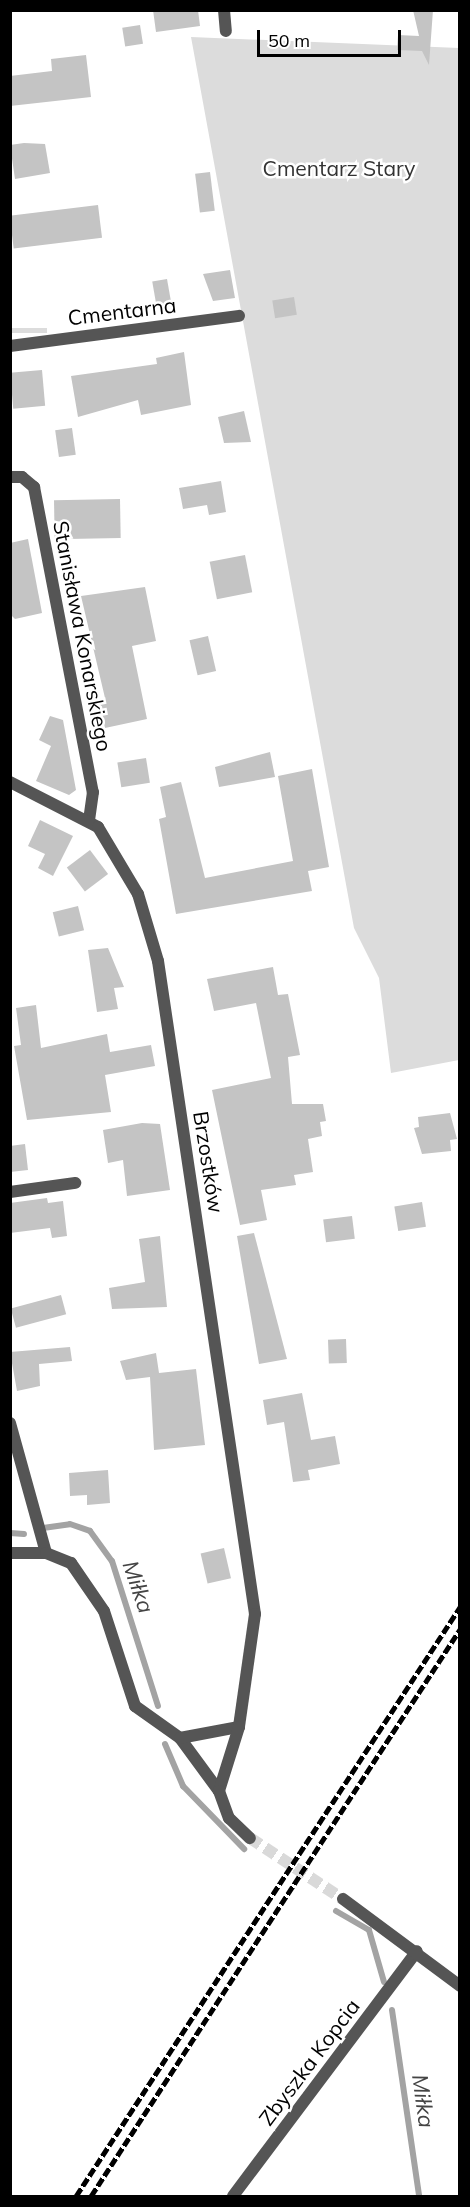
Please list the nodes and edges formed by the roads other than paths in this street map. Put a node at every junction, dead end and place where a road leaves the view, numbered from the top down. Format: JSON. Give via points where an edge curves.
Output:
{"nodes":[{"id":1,"x":224,"y":10,"type":"edge"},
{"id":2,"x":226,"y":31,"type":"dead end"},
{"id":3,"x":239,"y":316,"type":"dead end"},
{"id":4,"x":10,"y":346,"type":"edge"},
{"id":5,"x":10,"y":477,"type":"edge"},
{"id":6,"x":10,"y":782,"type":"edge"},
{"id":7,"x":89,"y":819,"type":"junction"},
{"id":8,"x":75,"y":1183,"type":"dead end"},
{"id":9,"x":10,"y":1192,"type":"edge"},
{"id":10,"x":10,"y":1423,"type":"edge"},
{"id":11,"x":10,"y":1553,"type":"edge"},
{"id":12,"x":46,"y":1553,"type":"junction"},
{"id":13,"x":239,"y":1727,"type":"junction"},
{"id":14,"x":180,"y":1738,"type":"junction"},
{"id":15,"x":219,"y":1791,"type":"junction"},
{"id":16,"x":250,"y":1838,"type":"tunnel mouth"},
{"id":17,"x":343,"y":1899,"type":"tunnel mouth"},
{"id":18,"x":417,"y":1951,"type":"junction"},
{"id":19,"x":459,"y":1986,"type":"edge"},
{"id":20,"x":232,"y":2196,"type":"edge"}],
"edges":[{"from":1,"to":2,"type":"street"},
{"from":3,"to":4,"type":"street","name":"Cmentarna"},
{"from":5,"to":7,"type":"street","name":"Stanisława Konarskiego","via":[[22,477],[34,487],[93,792]]},
{"from":6,"to":7,"type":"street","name":"Brzostków"},
{"from":7,"to":13,"type":"street","name":"Brzostków","via":[[109,841],[138,894],[158,961],[255,1614]]},
{"from":8,"to":9,"type":"street"},
{"from":10,"to":12,"type":"street"},
{"from":11,"to":12,"type":"street"},
{"from":12,"to":14,"type":"street","via":[[71,1563],[90,1586],[104,1611],[135,1706]]},
{"from":13,"to":14,"type":"street"},
{"from":13,"to":15,"type":"street","name":"Brzostków"},
{"from":14,"to":15,"type":"street"},
{"from":15,"to":16,"type":"street","via":[[229,1818]]},
{"from":17,"to":18,"type":"street"},
{"from":18,"to":19,"type":"street"},
{"from":18,"to":20,"type":"street","name":"Zbyszka Kopcia"}]}
